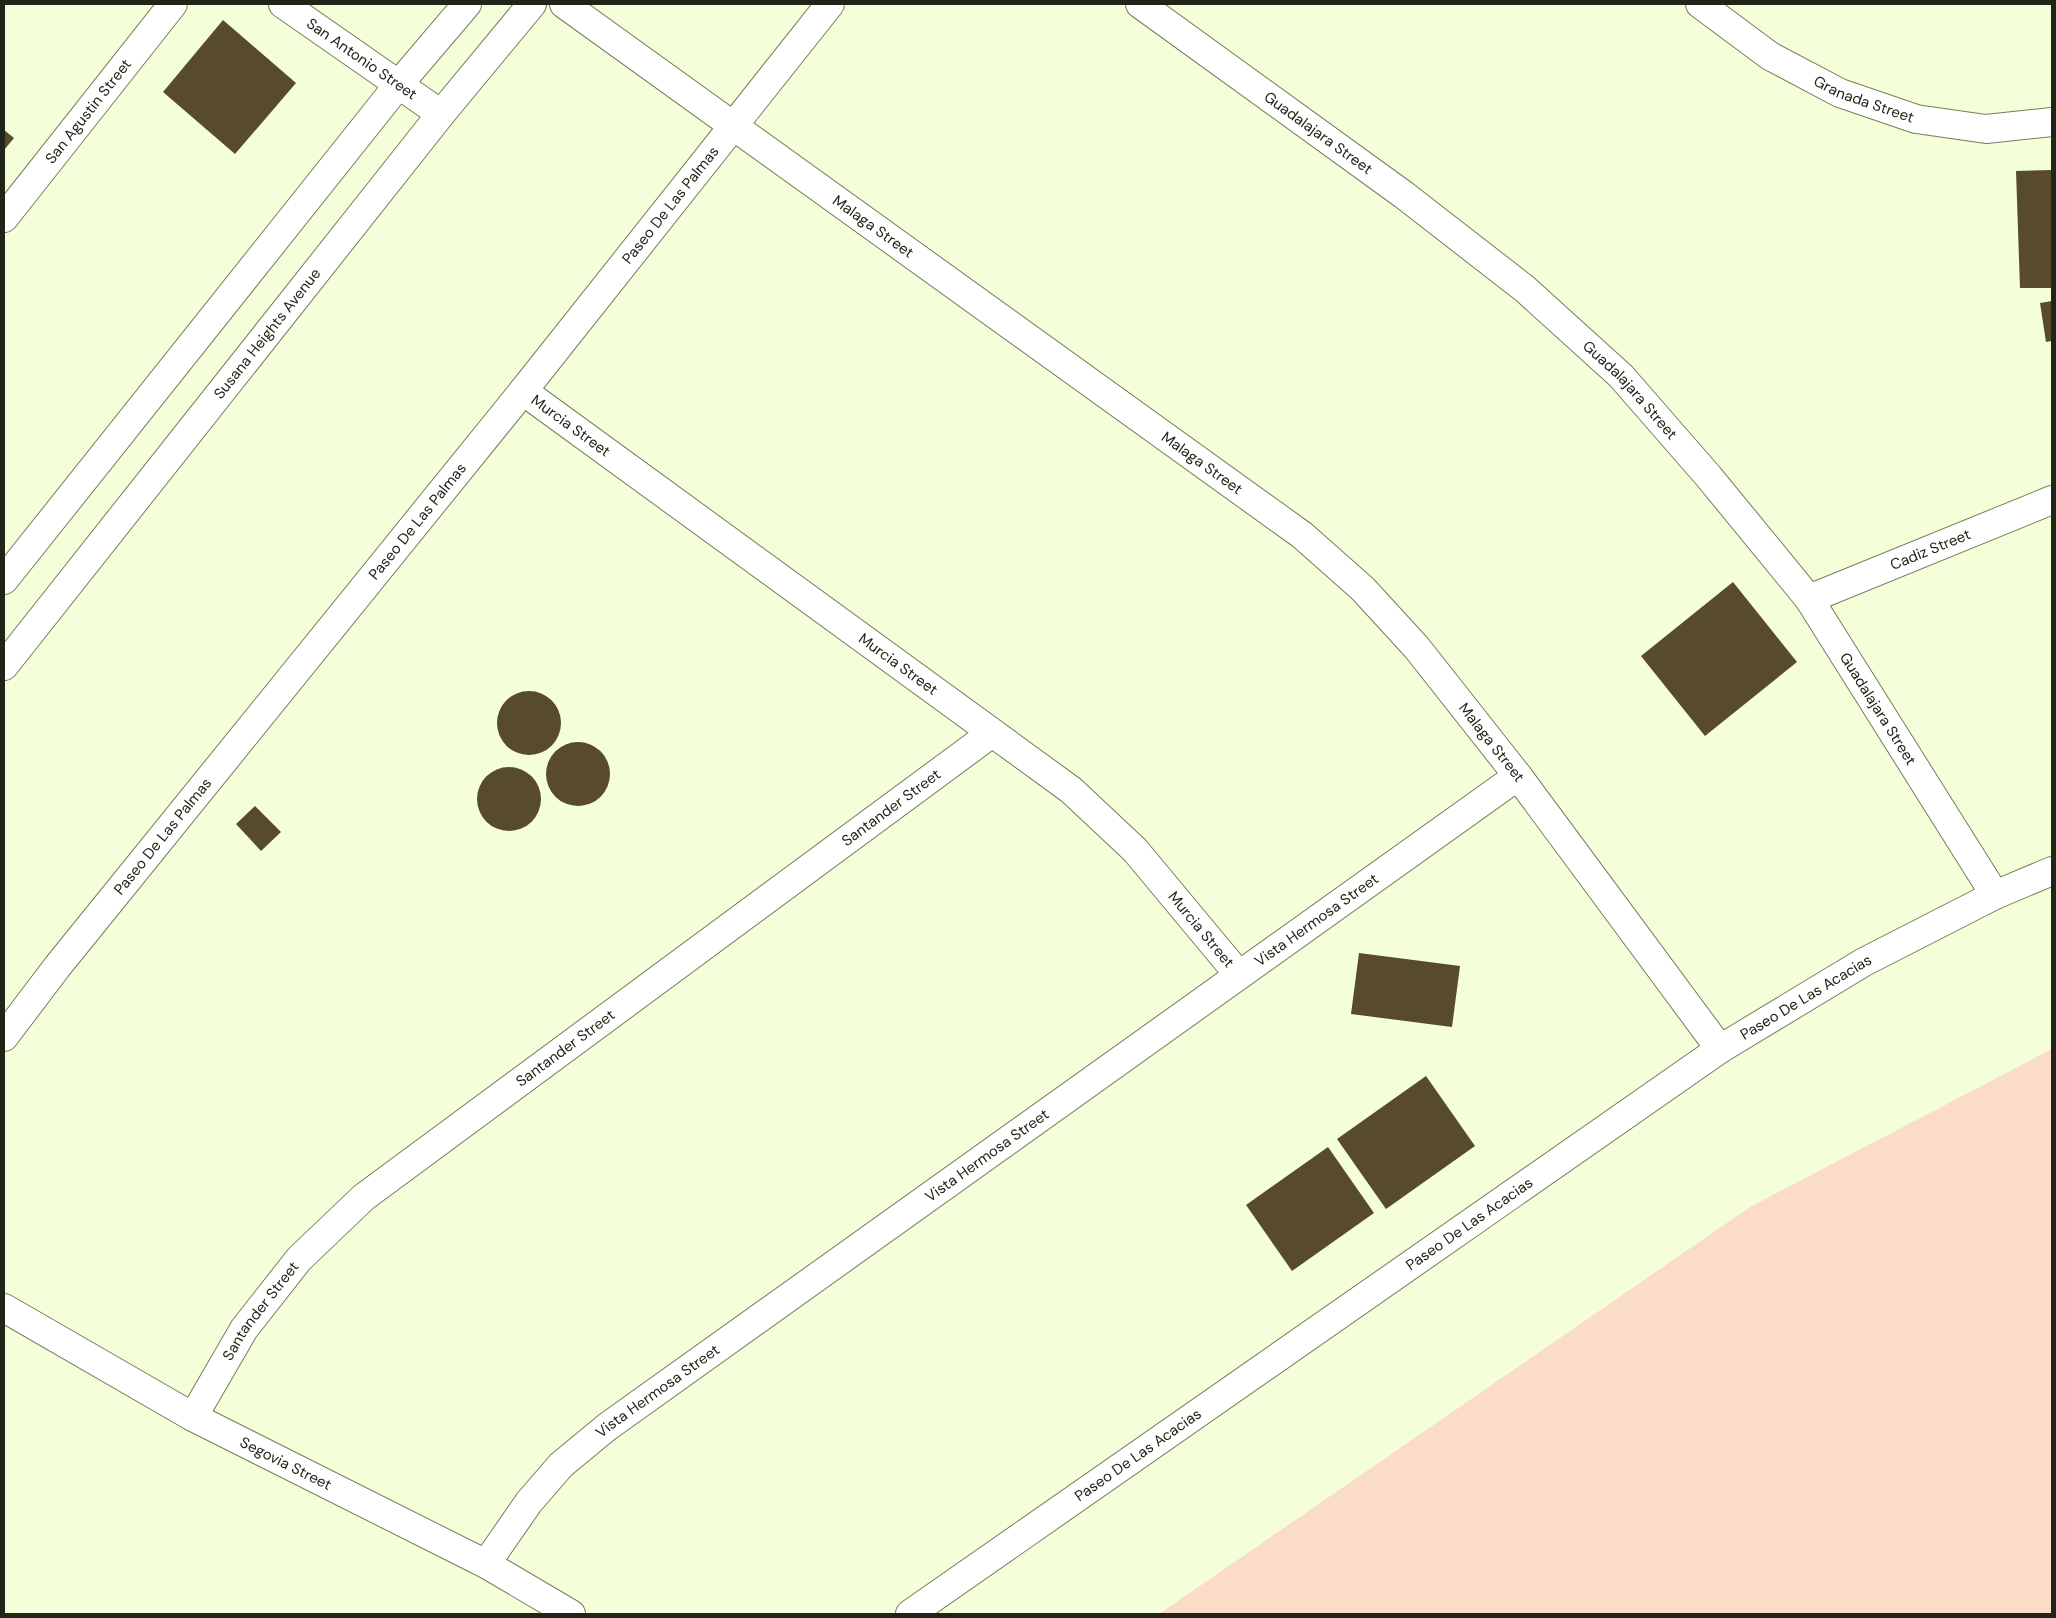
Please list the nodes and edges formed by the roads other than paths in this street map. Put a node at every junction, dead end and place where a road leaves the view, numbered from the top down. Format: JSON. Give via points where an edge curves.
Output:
{"nodes":[{"id":1,"x":172,"y":4,"type":"edge"},
{"id":2,"x":283,"y":4,"type":"edge"},
{"id":3,"x":466,"y":4,"type":"edge"},
{"id":4,"x":532,"y":4,"type":"edge"},
{"id":5,"x":564,"y":4,"type":"edge"},
{"id":6,"x":830,"y":4,"type":"edge"},
{"id":7,"x":1140,"y":4,"type":"edge"},
{"id":8,"x":1700,"y":4,"type":"edge"},
{"id":9,"x":399,"y":84,"type":"junction"},
{"id":10,"x":441,"y":114,"type":"junction"},
{"id":11,"x":2052,"y":122,"type":"edge"},
{"id":12,"x":733,"y":126,"type":"junction"},
{"id":13,"x":4,"y":218,"type":"edge"},
{"id":14,"x":523,"y":391,"type":"junction"},
{"id":15,"x":2052,"y":500,"type":"edge"},
{"id":16,"x":4,"y":580,"type":"edge"},
{"id":17,"x":1808,"y":599,"type":"junction"},
{"id":18,"x":4,"y":666,"type":"edge"},
{"id":19,"x":992,"y":733,"type":"junction"},
{"id":20,"x":1518,"y":776,"type":"junction"},
{"id":21,"x":2052,"y":871,"type":"edge"},
{"id":22,"x":1995,"y":895,"type":"junction"},
{"id":23,"x":1239,"y":975,"type":"junction"},
{"id":24,"x":4,"y":1037,"type":"edge"},
{"id":25,"x":1720,"y":1048,"type":"junction"},
{"id":26,"x":4,"y":1308,"type":"edge"},
{"id":27,"x":193,"y":1417,"type":"junction"},
{"id":28,"x":486,"y":1564,"type":"junction"},
{"id":29,"x":571,"y":1614,"type":"edge"},
{"id":30,"x":910,"y":1614,"type":"edge"}],
"edges":[{"from":1,"to":13,"type":"street","name":"San Agustin Street"},
{"from":2,"to":9,"type":"street","name":"San Antonio Street"},
{"from":3,"to":9,"type":"street"},
{"from":4,"to":10,"type":"street","name":"Susana Heights Avenue"},
{"from":5,"to":12,"type":"street","name":"Malaga Street"},
{"from":6,"to":12,"type":"street","name":"Paseo De Las Palmas"},
{"from":7,"to":17,"type":"street","name":"Guadalajara Street","via":[[1404,195],[1533,295],[1621,376],[1709,476]]},
{"from":8,"to":11,"type":"street","name":"Granada Street","via":[[1770,56],[1840,93],[1916,119],[1986,129]]},
{"from":9,"to":10,"type":"street","name":"San Antonio Street"},
{"from":9,"to":16,"type":"street"},
{"from":10,"to":18,"type":"street","name":"Susana Heights Avenue"},
{"from":12,"to":14,"type":"street","name":"Paseo De Las Palmas"},
{"from":12,"to":20,"type":"street","name":"Malaga Street","via":[[1302,535],[1363,590],[1416,648]]},
{"from":14,"to":19,"type":"street","name":"Murcia Street"},
{"from":14,"to":24,"type":"street","name":"Paseo De Las Palmas","via":[[57,967]]},
{"from":15,"to":17,"type":"street","name":"Cadiz Street"},
{"from":17,"to":22,"type":"street","name":"Guadalajara Street"},
{"from":19,"to":23,"type":"street","name":"Murcia Street","via":[[1070,790],[1135,850]]},
{"from":19,"to":27,"type":"street","name":"Santander Street","via":[[364,1197],[292,1266],[244,1329]]},
{"from":20,"to":23,"type":"street","name":"Vista Hermosa Street"},
{"from":20,"to":25,"type":"street","name":"Malaga Street"},
{"from":21,"to":22,"type":"street","name":"Paseo De Las Acacias"},
{"from":22,"to":25,"type":"street","name":"Paseo De Las Acacias","via":[[1864,962]]},
{"from":23,"to":28,"type":"street","name":"Vista Hermosa Street","via":[[607,1426],[561,1465],[528,1502]]},
{"from":25,"to":30,"type":"street","name":"Paseo De Las Acacias"},
{"from":26,"to":27,"type":"street","name":"Segovia Street"},
{"from":27,"to":28,"type":"street","name":"Segovia Street"},
{"from":28,"to":29,"type":"street","name":"Segovia Street"}]}
